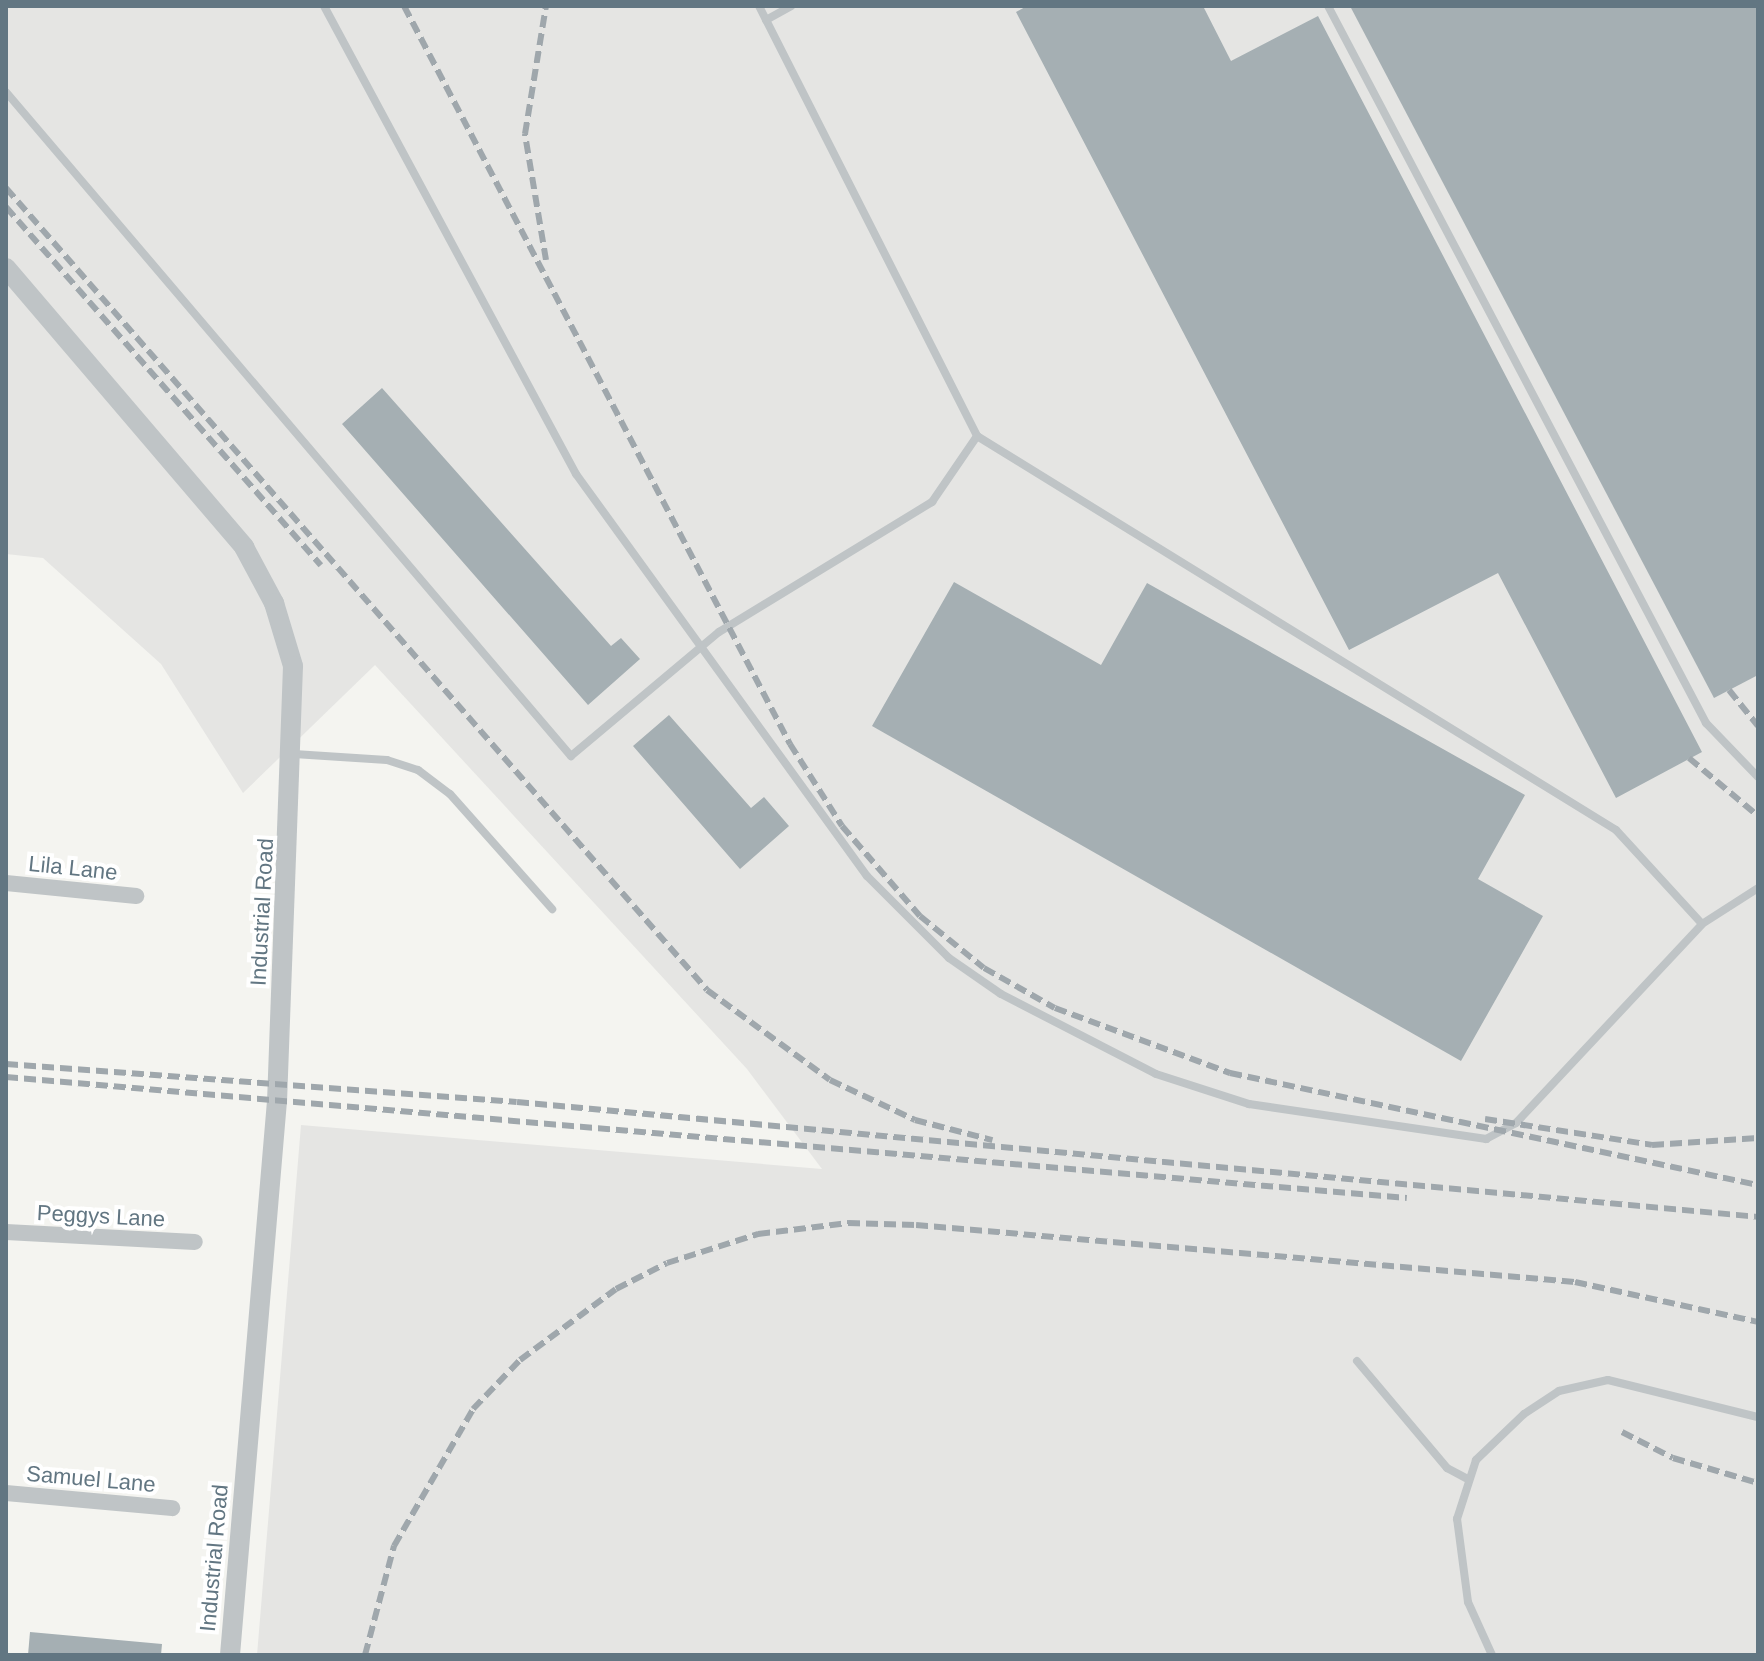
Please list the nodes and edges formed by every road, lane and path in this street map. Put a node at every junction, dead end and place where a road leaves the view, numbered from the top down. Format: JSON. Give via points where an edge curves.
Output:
{"nodes":[{"id":1,"x":324,"y":6,"type":"edge"},
{"id":2,"x":759,"y":6,"type":"edge"},
{"id":3,"x":791,"y":6,"type":"edge"},
{"id":4,"x":1328,"y":6,"type":"edge"},
{"id":5,"x":766,"y":20,"type":"junction"},
{"id":6,"x":6,"y":92,"type":"edge"},
{"id":7,"x":6,"y":268,"type":"edge"},
{"id":8,"x":977,"y":436,"type":"junction"},
{"id":9,"x":701,"y":645,"type":"junction"},
{"id":10,"x":294,"y":754,"type":"junction"},
{"id":11,"x":1758,"y":777,"type":"edge"},
{"id":12,"x":6,"y":883,"type":"edge"},
{"id":13,"x":1758,"y":888,"type":"edge"},
{"id":14,"x":136,"y":896,"type":"dead end"},
{"id":15,"x":552,"y":909,"type":"dead end"},
{"id":16,"x":1702,"y":924,"type":"junction"},
{"id":17,"x":6,"y":1232,"type":"edge"},
{"id":18,"x":195,"y":1242,"type":"dead end"},
{"id":19,"x":1357,"y":1361,"type":"dead end"},
{"id":20,"x":1758,"y":1417,"type":"edge"},
{"id":21,"x":1466,"y":1478,"type":"junction"},
{"id":22,"x":6,"y":1493,"type":"edge"},
{"id":23,"x":172,"y":1508,"type":"dead end"},
{"id":24,"x":230,"y":1655,"type":"edge"},
{"id":25,"x":1492,"y":1655,"type":"edge"}],
"edges":[{"from":1,"to":9,"type":"lane","via":[[576,474]]},
{"from":2,"to":5,"type":"lane"},
{"from":3,"to":5,"type":"lane"},
{"from":4,"to":11,"type":"lane","via":[[1706,723]]},
{"from":5,"to":8,"type":"lane"},
{"from":6,"to":9,"type":"lane","via":[[571,756]]},
{"from":7,"to":10,"type":"street","name":"Industrial Road","via":[[244,547],[274,603],[293,666]]},
{"from":8,"to":9,"type":"lane","via":[[932,502]]},
{"from":8,"to":16,"type":"lane","via":[[1616,830]]},
{"from":9,"to":16,"type":"lane","via":[[867,876],[949,958],[1055,1027],[1156,1074],[1249,1104],[1394,1130],[1493,1137],[1516,1123]]},
{"from":10,"to":15,"type":"lane","via":[[387,760],[418,770],[450,794]]},
{"from":10,"to":24,"type":"street","name":"Industrial Road","via":[[277,1101]]},
{"from":12,"to":14,"type":"street","name":"Lila Lane"},
{"from":13,"to":16,"type":"lane"},
{"from":17,"to":18,"type":"street","name":"Peggys Lane"},
{"from":19,"to":21,"type":"lane","via":[[1447,1468]]},
{"from":20,"to":21,"type":"lane","via":[[1635,1384],[1582,1383],[1524,1414]]},
{"from":21,"to":25,"type":"lane","via":[[1457,1549],[1468,1602]]},
{"from":22,"to":23,"type":"street","name":"Samuel Lane"}]}
